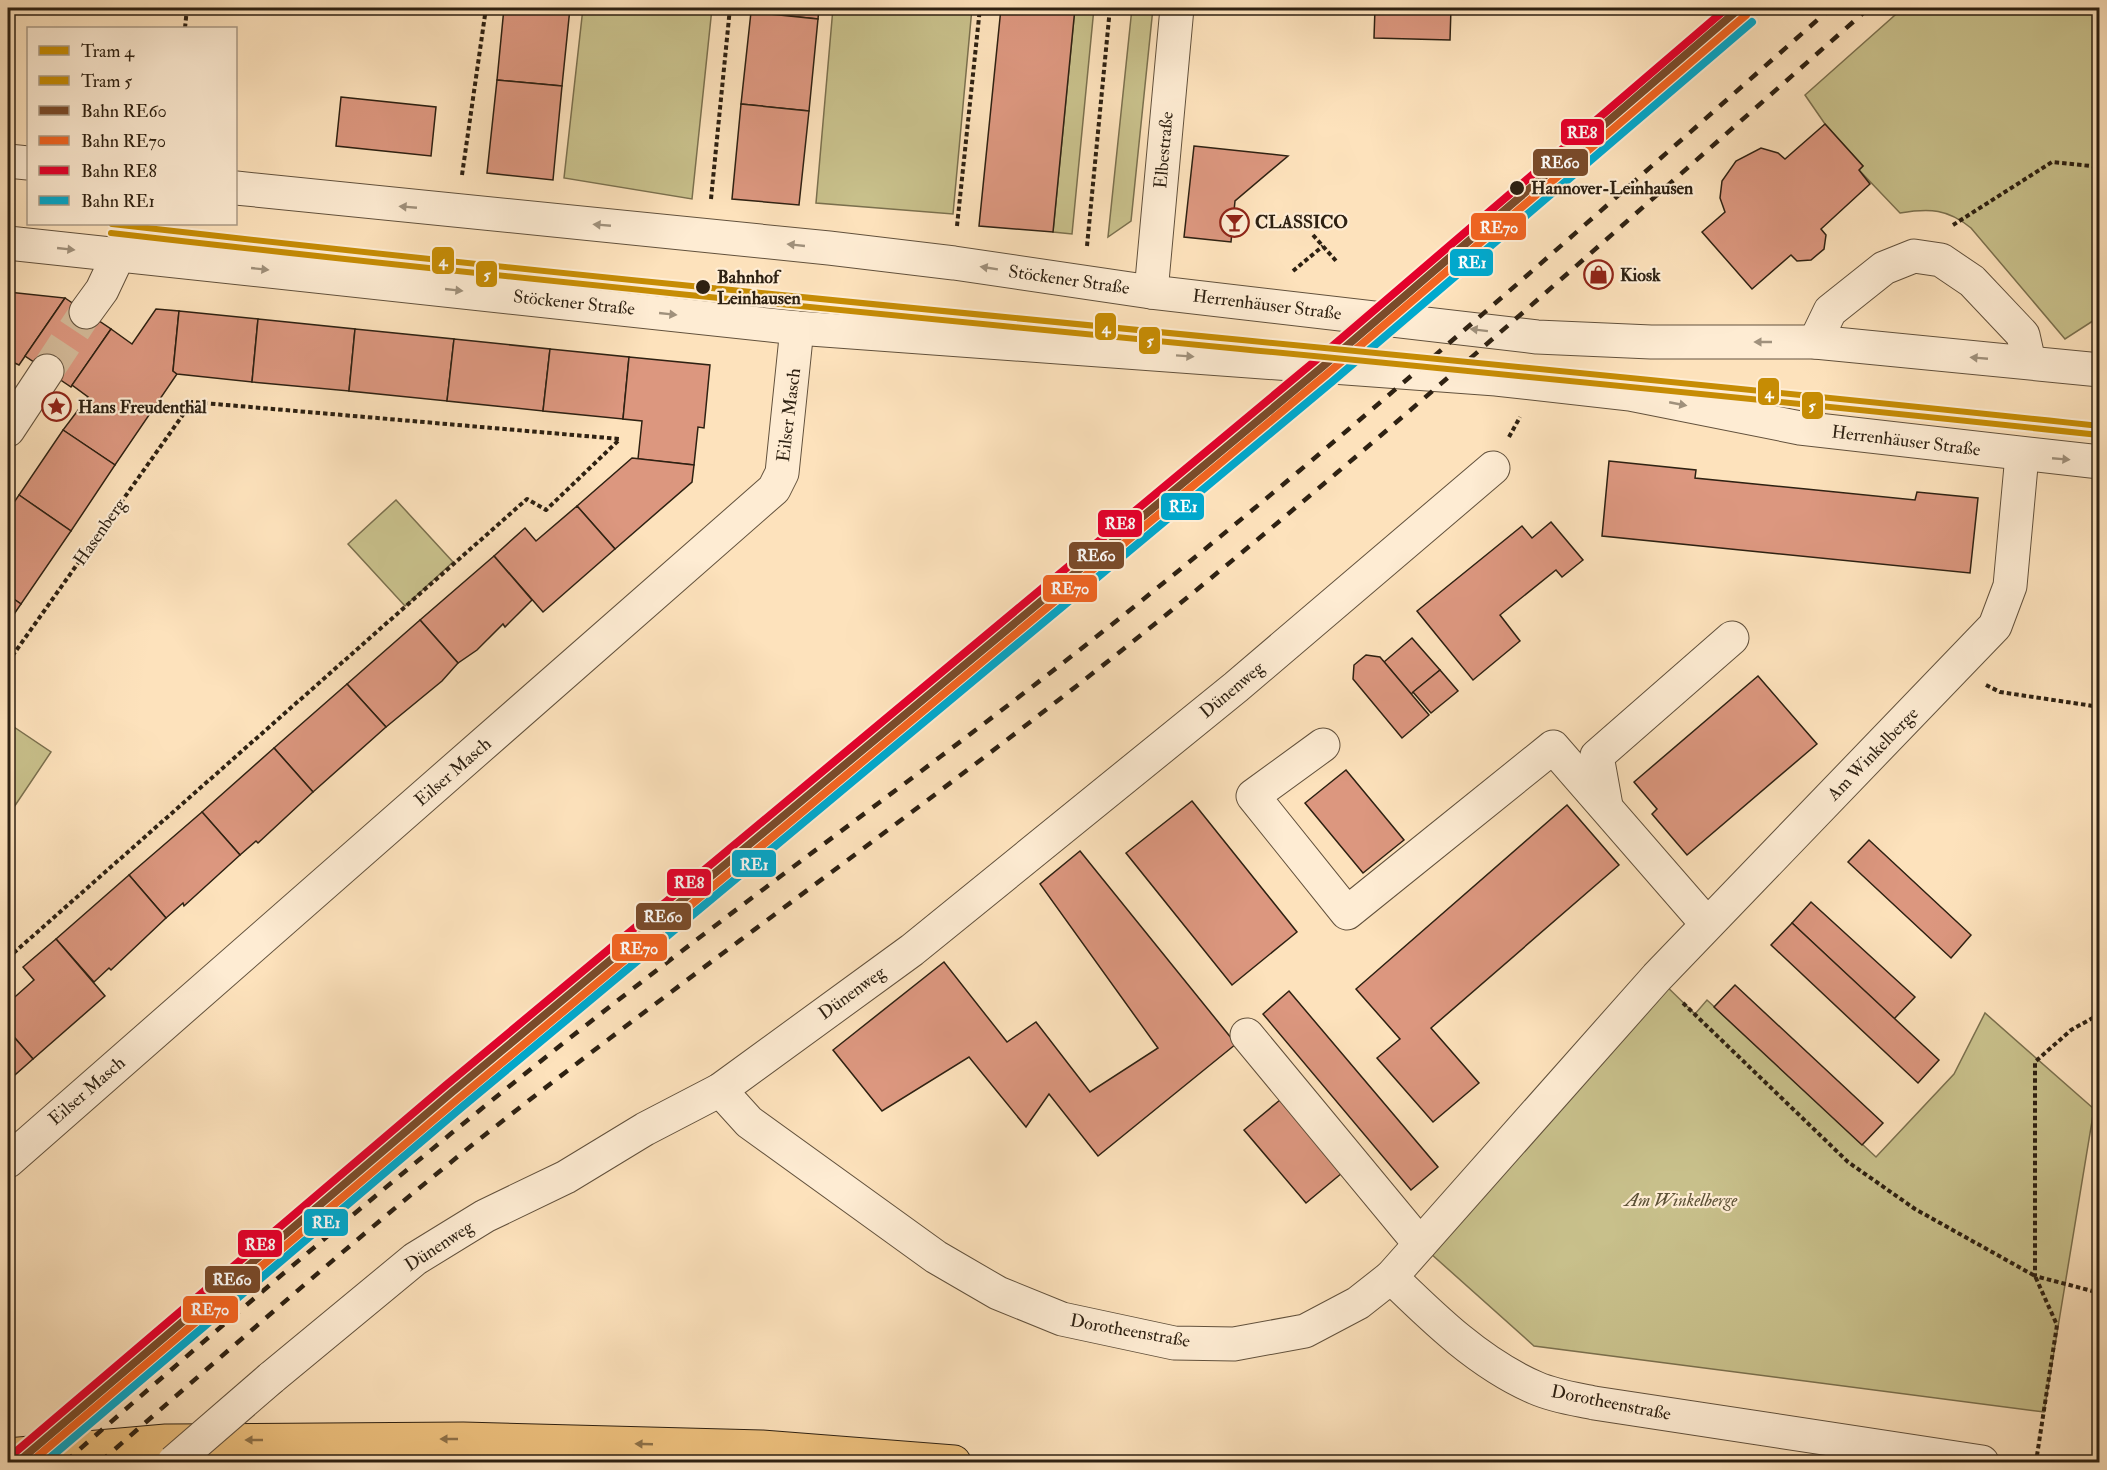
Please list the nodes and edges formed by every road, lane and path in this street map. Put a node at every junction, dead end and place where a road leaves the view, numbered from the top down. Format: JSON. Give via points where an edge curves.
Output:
{"nodes":[{"id":1,"x":187,"y":8,"type":"edge"},
{"id":2,"x":486,"y":8,"type":"edge"},
{"id":3,"x":730,"y":8,"type":"edge"},
{"id":4,"x":980,"y":8,"type":"edge"},
{"id":5,"x":1110,"y":8,"type":"edge"},
{"id":6,"x":1177,"y":8,"type":"edge"},
{"id":7,"x":185,"y":27,"type":"edge"},
{"id":8,"x":8,"y":161,"type":"edge"},
{"id":9,"x":27,"y":163,"type":"edge"},
{"id":10,"x":2100,"y":167,"type":"edge"},
{"id":11,"x":237,"y":188,"type":"edge"},
{"id":12,"x":458,"y":212,"type":"junction"},
{"id":13,"x":706,"y":235,"type":"junction"},
{"id":14,"x":1313,"y":235,"type":"dead end"},
{"id":15,"x":8,"y":243,"type":"edge"},
{"id":16,"x":1323,"y":246,"type":"junction"},
{"id":17,"x":1087,"y":253,"type":"dead end"},
{"id":18,"x":119,"y":254,"type":"junction"},
{"id":19,"x":1914,"y":256,"type":"junction"},
{"id":20,"x":1337,"y":262,"type":"dead end"},
{"id":21,"x":954,"y":263,"type":"junction"},
{"id":22,"x":1289,"y":275,"type":"dead end"},
{"id":23,"x":1151,"y":292,"type":"junction"},
{"id":24,"x":86,"y":312,"type":"tunnel mouth"},
{"id":25,"x":797,"y":328,"type":"junction"},
{"id":26,"x":1815,"y":342,"type":"junction"},
{"id":27,"x":1106,"y":350,"type":"joint"},
{"id":28,"x":2030,"y":362,"type":"junction"},
{"id":29,"x":2100,"y":370,"type":"edge"},
{"id":30,"x":46,"y":371,"type":"tunnel mouth"},
{"id":31,"x":8,"y":430,"type":"edge"},
{"id":32,"x":2022,"y":455,"type":"junction"},
{"id":33,"x":2100,"y":462,"type":"edge"},
{"id":34,"x":1493,"y":468,"type":"dead end"},
{"id":35,"x":1732,"y":639,"type":"dead end"},
{"id":36,"x":8,"y":662,"type":"edge"},
{"id":37,"x":1956,"y":670,"type":"junction"},
{"id":38,"x":2100,"y":707,"type":"edge"},
{"id":39,"x":1323,"y":745,"type":"dead end"},
{"id":40,"x":1606,"y":808,"type":"junction"},
{"id":41,"x":1707,"y":924,"type":"junction"},
{"id":42,"x":8,"y":958,"type":"edge"},
{"id":43,"x":1657,"y":977,"type":"junction"},
{"id":44,"x":2100,"y":1014,"type":"edge"},
{"id":45,"x":1247,"y":1035,"type":"dead end"},
{"id":46,"x":720,"y":1090,"type":"junction"},
{"id":47,"x":8,"y":1161,"type":"edge"},
{"id":48,"x":1420,"y":1244,"type":"junction"},
{"id":49,"x":2035,"y":1276,"type":"junction"},
{"id":50,"x":1391,"y":1277,"type":"junction"},
{"id":51,"x":2100,"y":1293,"type":"edge"},
{"id":52,"x":8,"y":1455,"type":"edge"},
{"id":53,"x":174,"y":1462,"type":"edge"},
{"id":54,"x":954,"y":1462,"type":"edge"},
{"id":55,"x":1982,"y":1462,"type":"edge"},
{"id":56,"x":2036,"y":1462,"type":"edge"}],
"edges":[{"from":1,"to":7,"type":"path"},
{"from":2,"to":12,"type":"path"},
{"from":3,"to":13,"type":"path"},
{"from":4,"to":21,"type":"path"},
{"from":5,"to":17,"type":"path"},
{"from":6,"to":23,"type":"street","name":"Elbestraße"},
{"from":8,"to":9,"type":"street"},
{"from":10,"to":19,"type":"path","via":[[2052,162],[1966,215]]},
{"from":12,"to":11,"type":"street","name":"Stöckener Straße","one_way":true},
{"from":13,"to":12,"type":"street","name":"Stöckener Straße","one_way":true},
{"from":21,"to":13,"type":"street","name":"Stöckener Straße","one_way":true},
{"from":14,"to":16,"type":"path"},
{"from":15,"to":18,"type":"street","name":"Stöckener Straße","one_way":true},
{"from":16,"to":20,"type":"path"},
{"from":16,"to":22,"type":"path"},
{"from":18,"to":24,"type":"street","via":[[102,290]]},
{"from":18,"to":25,"type":"street","name":"Stöckener Straße","one_way":true},
{"from":19,"to":26,"type":"street","via":[[1884,268],[1830,311]]},
{"from":19,"to":28,"type":"street","via":[[1941,260],[1971,281],[2023,335]]},
{"from":23,"to":21,"type":"street","name":"Stöckener Straße","one_way":true},
{"from":26,"to":23,"type":"street","name":"Herrenhäuser Straße","one_way":true,"via":[[1538,337]]},
{"from":25,"to":27,"type":"street","name":"Stöckener Straße"},
{"from":25,"to":47,"type":"street","name":"Eilser Masch","via":[[782,473],[774,489]]},
{"from":28,"to":26,"type":"street","name":"Herrenhäuser Straße","one_way":true},
{"from":27,"to":32,"type":"street","name":"Herrenhäuser Straße","one_way":true,"via":[[1607,391],[1800,428]]},
{"from":28,"to":29,"type":"street","name":"Herrenhäuser Straße"},
{"from":30,"to":31,"type":"street"},
{"from":32,"to":33,"type":"street","name":"Herrenhäuser Straße","one_way":true},
{"from":32,"to":37,"type":"street","name":"Am Winkelberge","via":[[2010,586],[1995,626]]},
{"from":34,"to":46,"type":"street","name":"Dünenweg","via":[[1236,687],[912,950]]},
{"from":35,"to":40,"type":"street","via":[[1597,756]]},
{"from":36,"to":42,"type":"path","name":"Hasenberg","via":[[192,402],[620,439],[546,510],[527,499]]},
{"from":37,"to":38,"type":"path","via":[[2000,692]]},
{"from":37,"to":41,"type":"street","name":"Am Winkelberge"},
{"from":39,"to":40,"type":"street","via":[[1253,796],[1347,913],[1553,747]]},
{"from":40,"to":41,"type":"street"},
{"from":41,"to":43,"type":"street","name":"Am Winkelberge"},
{"from":43,"to":48,"type":"street","name":"Am Winkelberge"},
{"from":43,"to":49,"type":"path","via":[[1848,1162],[1914,1209]]},
{"from":44,"to":49,"type":"path","via":[[2071,1030],[2035,1062]]},
{"from":45,"to":48,"type":"street"},
{"from":46,"to":50,"type":"street","name":"Dorotheenstraße","via":[[748,1122],[936,1257],[998,1293],[1062,1320],[1174,1343],[1234,1344],[1305,1331],[1358,1303]]},
{"from":46,"to":53,"type":"street","name":"Dünenweg","bridge":true,"via":[[566,1177],[485,1216],[415,1259]]},
{"from":48,"to":50,"type":"street","name":"Am Winkelberge"},
{"from":49,"to":51,"type":"path"},
{"from":49,"to":56,"type":"path","via":[[2057,1324]]},
{"from":50,"to":55,"type":"street","name":"Dorotheenstraße","via":[[1433,1318],[1486,1360],[1537,1388],[1594,1403]]},
{"from":54,"to":52,"type":"highway","one_way":true,"via":[[762,1447],[463,1439],[165,1441]]}]}
